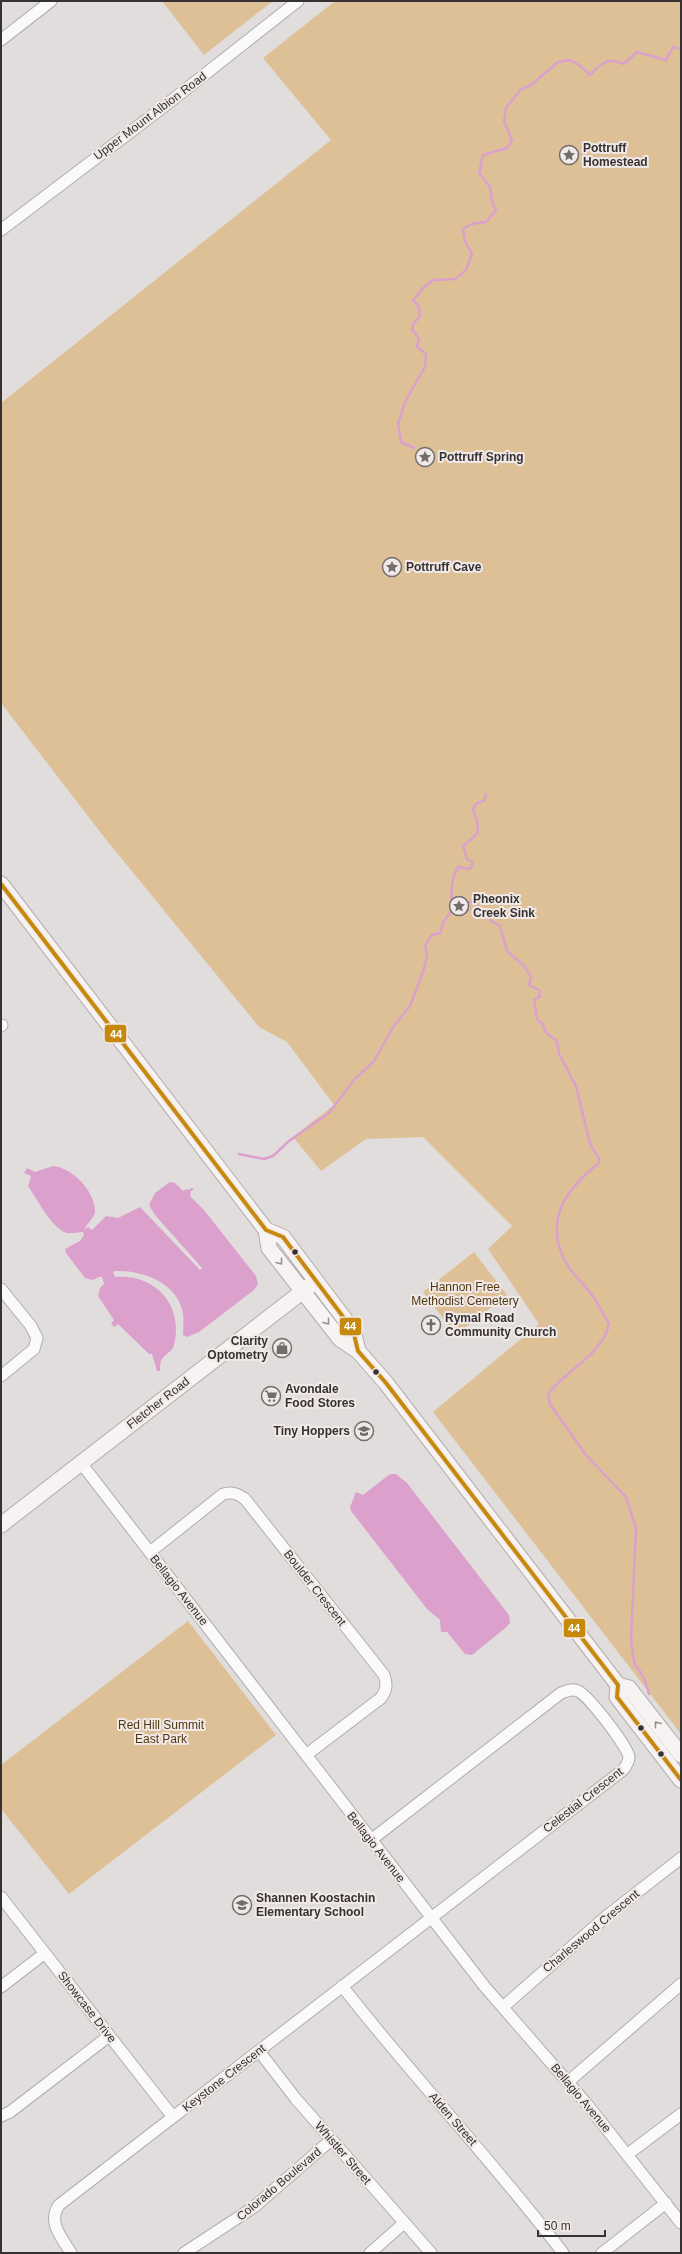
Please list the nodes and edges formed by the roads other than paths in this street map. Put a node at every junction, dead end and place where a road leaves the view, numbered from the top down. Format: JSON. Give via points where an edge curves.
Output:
{"nodes":[{"id":1,"x":51,"y":1,"type":"edge"},
{"id":2,"x":298,"y":1,"type":"edge"},
{"id":3,"x":1,"y":40,"type":"edge"},
{"id":4,"x":1,"y":230,"type":"edge"},
{"id":5,"x":1,"y":884,"type":"edge"},
{"id":6,"x":266,"y":1230,"type":"junction"},
{"id":7,"x":316,"y":1281,"type":"junction"},
{"id":8,"x":1,"y":1290,"type":"edge"},
{"id":9,"x":303,"y":1291,"type":"junction"},
{"id":10,"x":358,"y":1351,"type":"junction"},
{"id":11,"x":1,"y":1376,"type":"edge"},
{"id":12,"x":81,"y":1463,"type":"junction"},
{"id":13,"x":1,"y":1525,"type":"edge"},
{"id":14,"x":150,"y":1552,"type":"junction"},
{"id":15,"x":618,"y":1685,"type":"junction"},
{"id":16,"x":306,"y":1755,"type":"junction"},
{"id":17,"x":681,"y":1755,"type":"edge"},
{"id":18,"x":681,"y":1780,"type":"edge"},
{"id":19,"x":371,"y":1840,"type":"junction"},
{"id":20,"x":681,"y":1858,"type":"edge"},
{"id":21,"x":1,"y":1897,"type":"edge"},
{"id":22,"x":432,"y":1918,"type":"junction"},
{"id":23,"x":45,"y":1953,"type":"junction"},
{"id":24,"x":681,"y":1984,"type":"edge"},
{"id":25,"x":342,"y":1986,"type":"junction"},
{"id":26,"x":1,"y":1987,"type":"edge"},
{"id":27,"x":503,"y":2007,"type":"junction"},
{"id":28,"x":109,"y":2036,"type":"junction"},
{"id":29,"x":259,"y":2051,"type":"junction"},
{"id":30,"x":568,"y":2082,"type":"junction"},
{"id":31,"x":681,"y":2114,"type":"edge"},
{"id":32,"x":1,"y":2116,"type":"edge"},
{"id":33,"x":173,"y":2118,"type":"junction"},
{"id":34,"x":331,"y":2140,"type":"junction"},
{"id":35,"x":628,"y":2154,"type":"junction"},
{"id":36,"x":666,"y":2203,"type":"junction"},
{"id":37,"x":404,"y":2223,"type":"junction"},
{"id":38,"x":681,"y":2223,"type":"edge"},
{"id":39,"x":72,"y":2253,"type":"edge"},
{"id":40,"x":184,"y":2253,"type":"edge"},
{"id":41,"x":370,"y":2253,"type":"edge"},
{"id":42,"x":431,"y":2253,"type":"edge"},
{"id":43,"x":563,"y":2253,"type":"edge"},
{"id":44,"x":602,"y":2253,"type":"edge"}],
"edges":[{"from":1,"to":3,"type":"street"},
{"from":2,"to":4,"type":"street","name":"Upper Mount Albion Road"},
{"from":5,"to":6,"type":"main road"},
{"from":6,"to":7,"type":"main road","via":[[283,1237]]},
{"from":6,"to":9,"type":"main road","one_way":true,"via":[[269,1248]]},
{"from":7,"to":9,"type":"main road","name":"Fletcher Road"},
{"from":7,"to":10,"type":"main road","via":[[353,1330]]},
{"from":8,"to":11,"type":"street","via":[[31,1326],[37,1338],[34,1349]]},
{"from":9,"to":10,"type":"main road","one_way":true,"via":[[340,1339]]},
{"from":9,"to":12,"type":"main road","name":"Fletcher Road"},
{"from":10,"to":15,"type":"main road","via":[[386,1383]]},
{"from":12,"to":13,"type":"main road","name":"Fletcher Road"},
{"from":12,"to":14,"type":"street","name":"Bellagio Avenue"},
{"from":14,"to":16,"type":"street","name":"Bellagio Avenue"},
{"from":14,"to":16,"type":"street","name":"Boulder Crescent","via":[[223,1494],[238,1494],[245,1499],[384,1675],[387,1682],[381,1698]]},
{"from":17,"to":15,"type":"main road","one_way":true,"via":[[630,1688]]},
{"from":15,"to":18,"type":"main road","via":[[617,1697]]},
{"from":16,"to":19,"type":"street","name":"Bellagio Avenue"},
{"from":19,"to":22,"type":"street","name":"Bellagio Avenue"},
{"from":19,"to":22,"type":"street","name":"Celestial Crescent","via":[[561,1693],[576,1690],[587,1697],[628,1750],[628,1764]]},
{"from":20,"to":27,"type":"street","name":"Charleswood Crescent","via":[[608,1915]]},
{"from":21,"to":23,"type":"street","name":"Showcase Drive"},
{"from":22,"to":25,"type":"street","name":"Keystone Crescent"},
{"from":22,"to":27,"type":"street","name":"Bellagio Avenue"},
{"from":23,"to":26,"type":"street"},
{"from":23,"to":28,"type":"street","name":"Showcase Drive"},
{"from":24,"to":30,"type":"street"},
{"from":25,"to":29,"type":"street","name":"Keystone Crescent"},
{"from":25,"to":43,"type":"street","name":"Alden Street","via":[[382,2038],[509,2184]]},
{"from":27,"to":30,"type":"street","name":"Bellagio Avenue"},
{"from":28,"to":32,"type":"street","via":[[10,2112]]},
{"from":28,"to":33,"type":"street","name":"Showcase Drive"},
{"from":29,"to":33,"type":"street","name":"Keystone Crescent"},
{"from":29,"to":34,"type":"street","name":"Whistler Street"},
{"from":30,"to":35,"type":"street","name":"Bellagio Avenue"},
{"from":31,"to":35,"type":"street"},
{"from":33,"to":39,"type":"street","name":"Keystone Crescent","via":[[59,2205],[53,2223]]},
{"from":34,"to":37,"type":"street","name":"Whistler Street"},
{"from":34,"to":40,"type":"street","name":"Colorado Boulevard","via":[[254,2207]]},
{"from":35,"to":36,"type":"street","name":"Bellagio Avenue"},
{"from":36,"to":38,"type":"street","name":"Bellagio Avenue"},
{"from":36,"to":44,"type":"street"},
{"from":37,"to":41,"type":"street"},
{"from":37,"to":42,"type":"street","name":"Whistler Street"}]}
